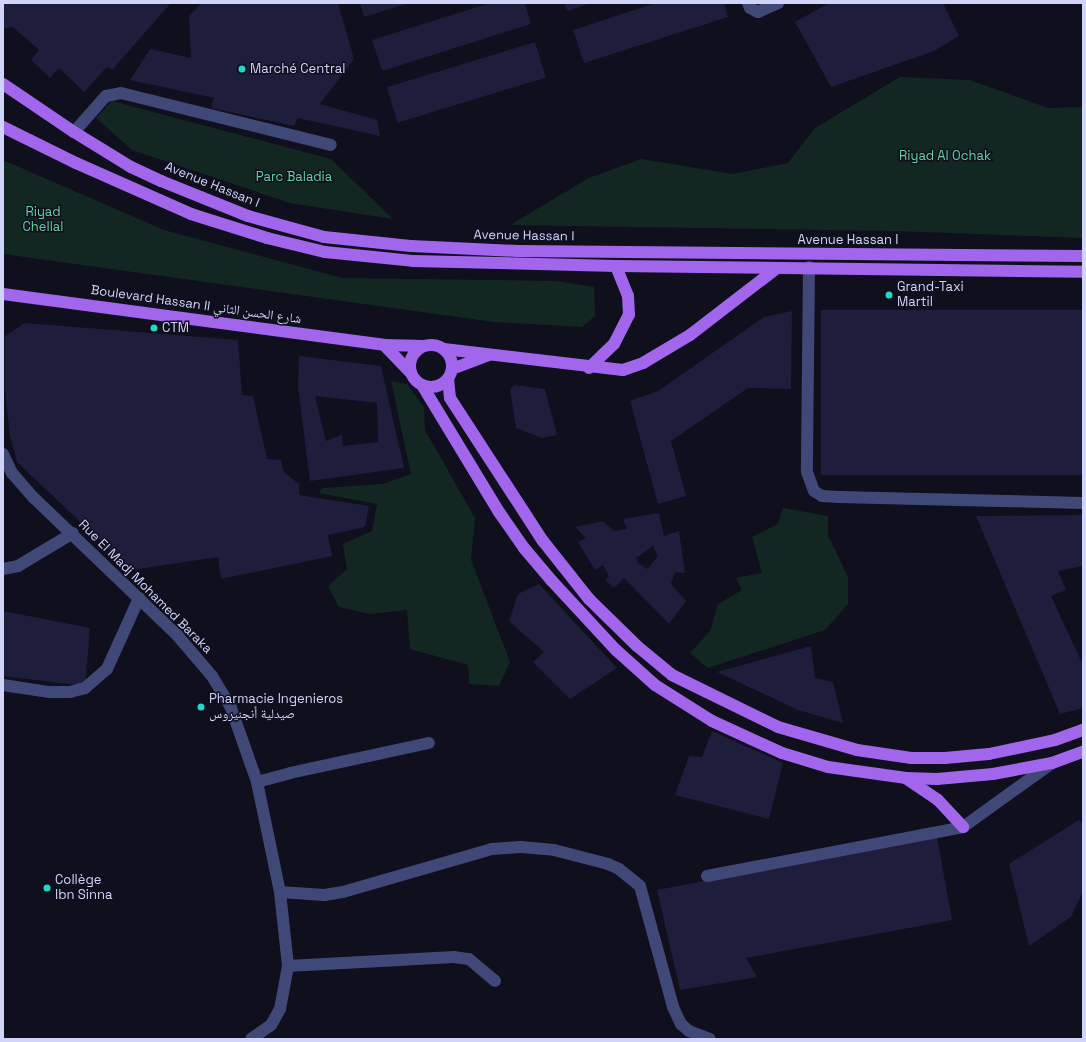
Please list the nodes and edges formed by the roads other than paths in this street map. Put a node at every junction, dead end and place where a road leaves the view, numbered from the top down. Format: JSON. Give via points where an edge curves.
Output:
{"nodes":[{"id":1,"x":748,"y":3,"type":"edge"},
{"id":2,"x":778,"y":3,"type":"edge"},
{"id":3,"x":3,"y":84,"type":"edge"},
{"id":4,"x":3,"y":127,"type":"edge"},
{"id":5,"x":74,"y":132,"type":"junction"},
{"id":6,"x":331,"y":145,"type":"dead end"},
{"id":7,"x":1083,"y":256,"type":"edge"},
{"id":8,"x":616,"y":266,"type":"junction"},
{"id":9,"x":809,"y":267,"type":"junction"},
{"id":10,"x":777,"y":268,"type":"junction"},
{"id":11,"x":1083,"y":272,"type":"edge"},
{"id":12,"x":3,"y":294,"type":"edge"},
{"id":13,"x":384,"y":345,"type":"junction"},
{"id":14,"x":424,"y":346,"type":"junction"},
{"id":15,"x":444,"y":349,"type":"junction"},
{"id":16,"x":490,"y":354,"type":"junction"},
{"id":17,"x":589,"y":368,"type":"junction"},
{"id":18,"x":411,"y":373,"type":"junction"},
{"id":19,"x":450,"y":374,"type":"junction"},
{"id":20,"x":422,"y":384,"type":"junction"},
{"id":21,"x":3,"y":454,"type":"edge"},
{"id":22,"x":3,"y":475,"type":"edge"},
{"id":23,"x":15,"y":477,"type":"junction"},
{"id":24,"x":1083,"y":503,"type":"edge"},
{"id":25,"x":73,"y":533,"type":"junction"},
{"id":26,"x":3,"y":568,"type":"edge"},
{"id":27,"x":139,"y":598,"type":"junction"},
{"id":28,"x":3,"y":685,"type":"edge"},
{"id":29,"x":1083,"y":730,"type":"edge"},
{"id":30,"x":429,"y":743,"type":"dead end"},
{"id":31,"x":1083,"y":752,"type":"edge"},
{"id":32,"x":1052,"y":763,"type":"junction"},
{"id":33,"x":906,"y":778,"type":"junction"},
{"id":34,"x":257,"y":782,"type":"junction"},
{"id":35,"x":963,"y":827,"type":"junction"},
{"id":36,"x":707,"y":876,"type":"dead end"},
{"id":37,"x":280,"y":892,"type":"junction"},
{"id":38,"x":288,"y":966,"type":"junction"},
{"id":39,"x":495,"y":981,"type":"dead end"},
{"id":40,"x":251,"y":1039,"type":"edge"},
{"id":41,"x":710,"y":1039,"type":"edge"}],
"edges":[{"from":1,"to":2,"type":"street","via":[[750,8],[758,12]]},
{"from":3,"to":5,"type":"main road","name":"Avenue Hassan I"},
{"from":4,"to":8,"type":"main road","name":"Avenue Hassan I","via":[[76,163],[191,214],[267,238],[325,252],[413,260]]},
{"from":5,"to":6,"type":"street","via":[[106,96],[121,93]]},
{"from":5,"to":7,"type":"main road","name":"Avenue Hassan I","via":[[132,167],[212,203],[324,237],[411,246],[518,251]]},
{"from":8,"to":10,"type":"main road","name":"Avenue Hassan I"},
{"from":8,"to":17,"type":"main road","via":[[628,296],[629,315],[614,344]]},
{"from":9,"to":10,"type":"main road","name":"Avenue Hassan I"},
{"from":9,"to":11,"type":"main road","name":"Avenue Hassan I"},
{"from":9,"to":24,"type":"street","via":[[807,472],[814,491],[822,496],[839,497]]},
{"from":10,"to":17,"type":"main road","via":[[690,335],[643,364],[624,370]]},
{"from":12,"to":13,"type":"main road","name":"Boulevard Hassan II شارع الحسن الثاني"},
{"from":13,"to":14,"type":"main road","name":"Boulevard Hassan II شارع الحسن الثاني"},
{"from":13,"to":18,"type":"main road"},
{"from":14,"to":15,"type":"main road","via":[[432,344]]},
{"from":14,"to":18,"type":"main road","via":[[416,351],[410,361]]},
{"from":15,"to":16,"type":"main road"},
{"from":15,"to":19,"type":"main road","via":[[451,359]]},
{"from":16,"to":17,"type":"main road"},
{"from":16,"to":19,"type":"main road"},
{"from":18,"to":20,"type":"main road"},
{"from":19,"to":20,"type":"main road","via":[[431,387]]},
{"from":19,"to":29,"type":"main road","via":[[450,398],[543,541],[589,599],[637,646],[672,675],[778,727],[857,750],[911,758],[989,754],[1055,740]]},
{"from":20,"to":33,"type":"main road","via":[[468,465],[524,548],[616,650],[655,685],[712,721],[782,753],[855,773]]},
{"from":21,"to":23,"type":"street","name":"Rue El Madj Mohamed Baraka"},
{"from":22,"to":23,"type":"street"},
{"from":23,"to":25,"type":"street","name":"Rue El Madj Mohamed Baraka"},
{"from":25,"to":26,"type":"street","via":[[18,566]]},
{"from":25,"to":27,"type":"street","name":"Rue El Madj Mohamed Baraka"},
{"from":27,"to":28,"type":"street","via":[[107,669],[85,688],[70,692],[49,692]]},
{"from":27,"to":34,"type":"street","name":"Rue El Madj Mohamed Baraka","via":[[177,635],[212,676],[232,708]]},
{"from":30,"to":34,"type":"street","via":[[290,772]]},
{"from":31,"to":32,"type":"main road"},
{"from":32,"to":33,"type":"main road","via":[[993,774],[937,779]]},
{"from":32,"to":35,"type":"street"},
{"from":33,"to":35,"type":"main road","via":[[938,800]]},
{"from":34,"to":37,"type":"street","name":"Rue El Madj Mohamed Baraka"},
{"from":35,"to":36,"type":"street"},
{"from":37,"to":38,"type":"street","name":"Rue El Madj Mohamed Baraka"},
{"from":37,"to":41,"type":"street","via":[[324,895],[343,892],[492,849],[521,847],[554,850],[608,864],[619,869],[640,886],[673,1007],[681,1024],[689,1031]]},
{"from":38,"to":39,"type":"street","via":[[454,957],[469,959]]},
{"from":38,"to":40,"type":"street","name":"Rue El Madj Mohamed Baraka","via":[[277,1014],[271,1025]]}]}
